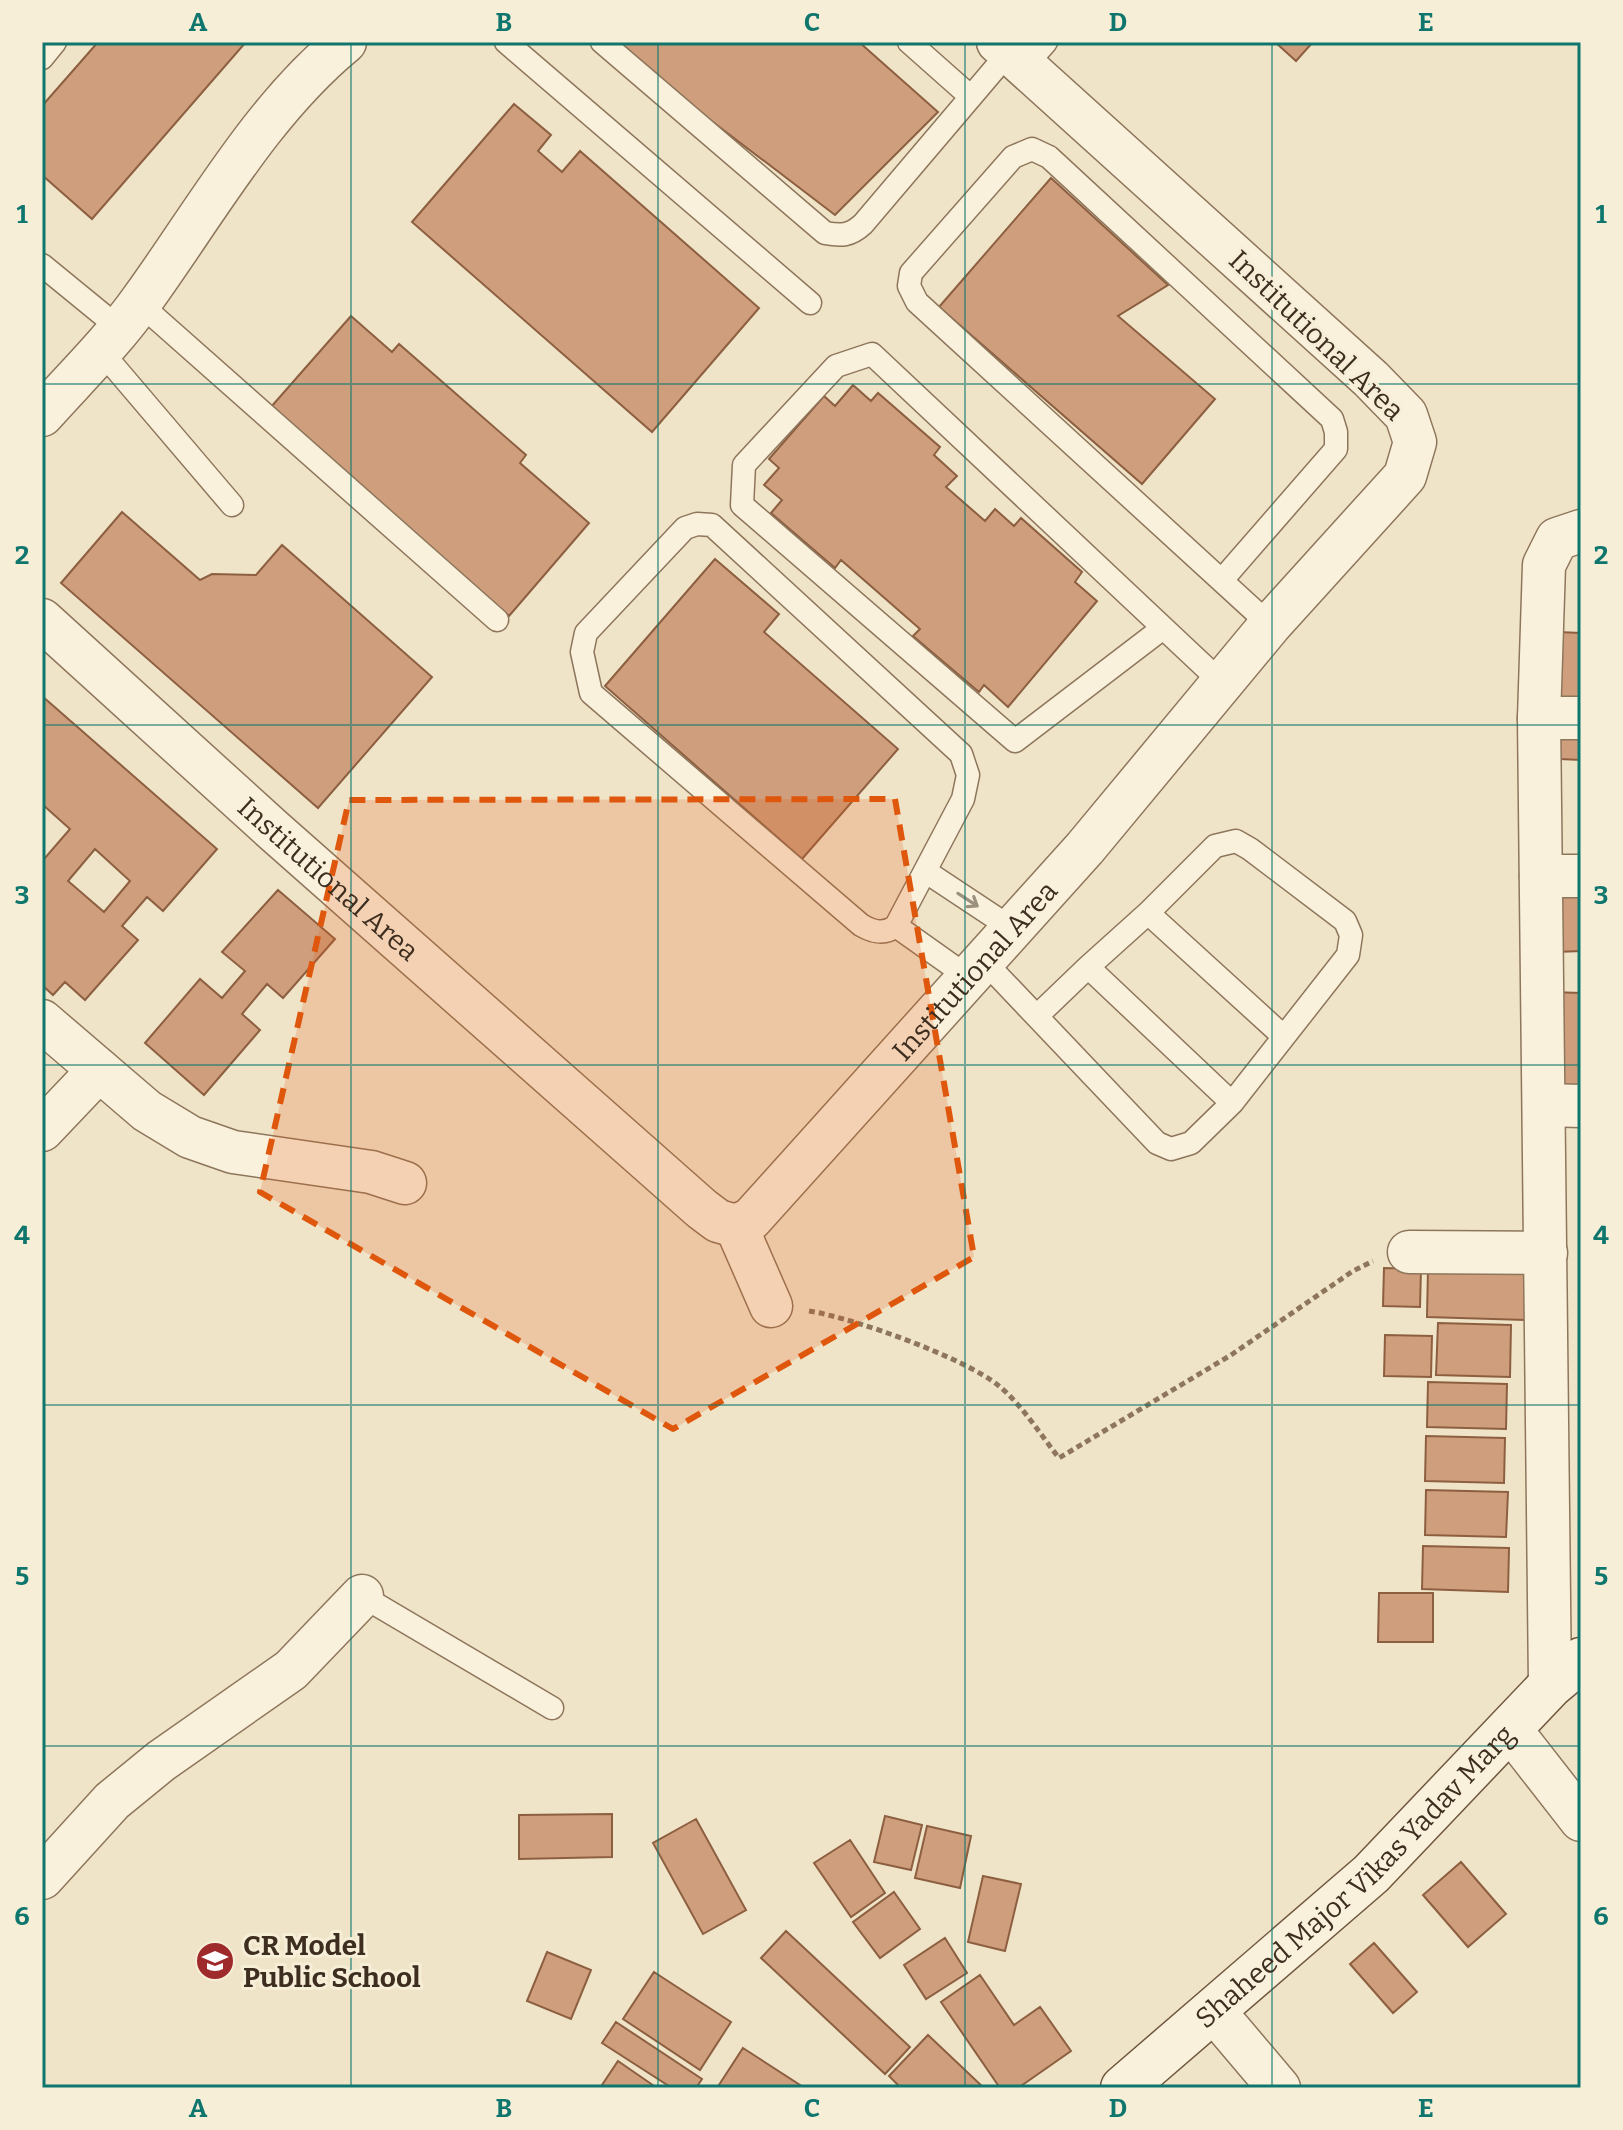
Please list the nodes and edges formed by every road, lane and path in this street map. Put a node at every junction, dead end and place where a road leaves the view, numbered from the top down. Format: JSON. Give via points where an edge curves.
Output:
{"nodes":[{"id":1,"x":55,"y":42,"type":"edge"},
{"id":2,"x":506,"y":42,"type":"edge"},
{"id":3,"x":602,"y":42,"type":"edge"},
{"id":4,"x":909,"y":42,"type":"edge"},
{"id":5,"x":325,"y":49,"type":"edge"},
{"id":6,"x":1019,"y":50,"type":"edge"},
{"id":7,"x":42,"y":58,"type":"edge"},
{"id":8,"x":971,"y":97,"type":"junction"},
{"id":9,"x":42,"y":265,"type":"edge"},
{"id":10,"x":810,"y":303,"type":"dead end"},
{"id":11,"x":120,"y":327,"type":"junction"},
{"id":12,"x":42,"y":415,"type":"edge"},
{"id":13,"x":232,"y":505,"type":"dead end"},
{"id":14,"x":1581,"y":531,"type":"edge"},
{"id":15,"x":1222,"y":580,"type":"junction"},
{"id":16,"x":42,"y":620,"type":"edge"},
{"id":17,"x":497,"y":620,"type":"dead end"},
{"id":18,"x":1270,"y":625,"type":"junction"},
{"id":19,"x":1163,"y":628,"type":"junction"},
{"id":20,"x":1222,"y":683,"type":"junction"},
{"id":21,"x":1539,"y":718,"type":"junction"},
{"id":22,"x":1581,"y":718,"type":"edge"},
{"id":23,"x":925,"y":871,"type":"junction"},
{"id":24,"x":1561,"y":876,"type":"edge"},
{"id":25,"x":1148,"y":913,"type":"junction"},
{"id":26,"x":896,"y":926,"type":"junction"},
{"id":27,"x":1011,"y":928,"type":"junction"},
{"id":28,"x":1088,"y":967,"type":"junction"},
{"id":29,"x":975,"y":968,"type":"junction"},
{"id":30,"x":1038,"y":1015,"type":"junction"},
{"id":31,"x":42,"y":1021,"type":"edge"},
{"id":32,"x":1283,"y":1036,"type":"junction"},
{"id":33,"x":99,"y":1070,"type":"junction"},
{"id":34,"x":1232,"y":1103,"type":"junction"},
{"id":35,"x":1562,"y":1105,"type":"edge"},
{"id":36,"x":42,"y":1130,"type":"edge"},
{"id":37,"x":405,"y":1183,"type":"dead end"},
{"id":38,"x":736,"y":1226,"type":"junction"},
{"id":39,"x":1409,"y":1252,"type":"joint"},
{"id":40,"x":1546,"y":1253,"type":"junction"},
{"id":41,"x":771,"y":1306,"type":"joint"},
{"id":42,"x":362,"y":1596,"type":"joint"},
{"id":43,"x":1566,"y":1673,"type":"edge"},
{"id":44,"x":552,"y":1708,"type":"dead end"},
{"id":45,"x":1510,"y":1729,"type":"junction"},
{"id":46,"x":1581,"y":1820,"type":"edge"},
{"id":47,"x":42,"y":1878,"type":"edge"},
{"id":48,"x":1213,"y":2010,"type":"junction"},
{"id":49,"x":1123,"y":2088,"type":"edge"},
{"id":50,"x":1279,"y":2088,"type":"edge"}],
"edges":[{"from":1,"to":7,"type":"lane"},
{"from":2,"to":10,"type":"lane"},
{"from":3,"to":8,"type":"lane","via":[[825,233],[842,236],[863,224]]},
{"from":4,"to":8,"type":"lane"},
{"from":5,"to":11,"type":"street"},
{"from":6,"to":8,"type":"lane"},
{"from":6,"to":18,"type":"street","name":"Institutional Area","via":[[1406,415],[1415,442],[1405,476]]},
{"from":9,"to":11,"type":"lane"},
{"from":11,"to":12,"type":"street"},
{"from":11,"to":13,"type":"lane"},
{"from":11,"to":17,"type":"lane"},
{"from":14,"to":21,"type":"street","via":[[1557,539],[1544,565]]},
{"from":15,"to":15,"type":"lane","via":[[917,302],[909,286],[911,273],[1013,157],[1032,149],[1049,157],[1332,419],[1336,449]]},
{"from":15,"to":18,"type":"lane"},
{"from":16,"to":38,"type":"street","name":"Institutional Area","via":[[702,1209]]},
{"from":18,"to":20,"type":"street","name":"Institutional Area"},
{"from":19,"to":19,"type":"lane","via":[[872,354],[836,366],[744,465],[742,505],[1015,741]]},
{"from":19,"to":20,"type":"lane"},
{"from":20,"to":27,"type":"street","name":"Institutional Area"},
{"from":21,"to":22,"type":"street"},
{"from":21,"to":24,"type":"street"},
{"from":23,"to":26,"type":"lane"},
{"from":23,"to":26,"type":"lane","via":[[963,799],[968,775],[961,754],[712,525],[685,528],[586,633],[582,652],[591,693],[861,925],[878,932]]},
{"from":23,"to":27,"type":"lane","one_way":true},
{"from":24,"to":35,"type":"street"},
{"from":25,"to":28,"type":"lane"},
{"from":25,"to":32,"type":"lane"},
{"from":25,"to":32,"type":"lane","via":[[1215,846],[1236,841],[1345,921],[1351,935],[1348,955]]},
{"from":26,"to":29,"type":"lane"},
{"from":27,"to":29,"type":"street","name":"Institutional Area"},
{"from":28,"to":30,"type":"lane"},
{"from":28,"to":34,"type":"lane"},
{"from":29,"to":30,"type":"lane"},
{"from":29,"to":38,"type":"street","name":"Institutional Area","via":[[751,1219]]},
{"from":30,"to":34,"type":"lane","via":[[1157,1143],[1171,1149],[1191,1143]]},
{"from":31,"to":33,"type":"street"},
{"from":32,"to":34,"type":"lane"},
{"from":33,"to":36,"type":"street"},
{"from":33,"to":37,"type":"street","via":[[147,1111],[190,1137],[233,1152],[371,1172]]},
{"from":35,"to":40,"type":"street"},
{"from":38,"to":41,"type":"street"},
{"from":39,"to":40,"type":"street"},
{"from":39,"to":41,"type":"path","via":[[1380,1257],[1353,1271],[1231,1355],[1059,1458],[1000,1387],[974,1369],[827,1314]]},
{"from":40,"to":43,"type":"street"},
{"from":42,"to":44,"type":"lane"},
{"from":42,"to":47,"type":"street","via":[[291,1670],[112,1801]]},
{"from":43,"to":45,"type":"street","name":"Shaheed Major Vikas Yadav Marg"},
{"from":45,"to":46,"type":"street"},
{"from":45,"to":48,"type":"street","name":"Shaheed Major Vikas Yadav Marg","via":[[1371,1874]]},
{"from":48,"to":49,"type":"street","name":"Shaheed Major Vikas Yadav Marg"},
{"from":48,"to":50,"type":"street"}]}
